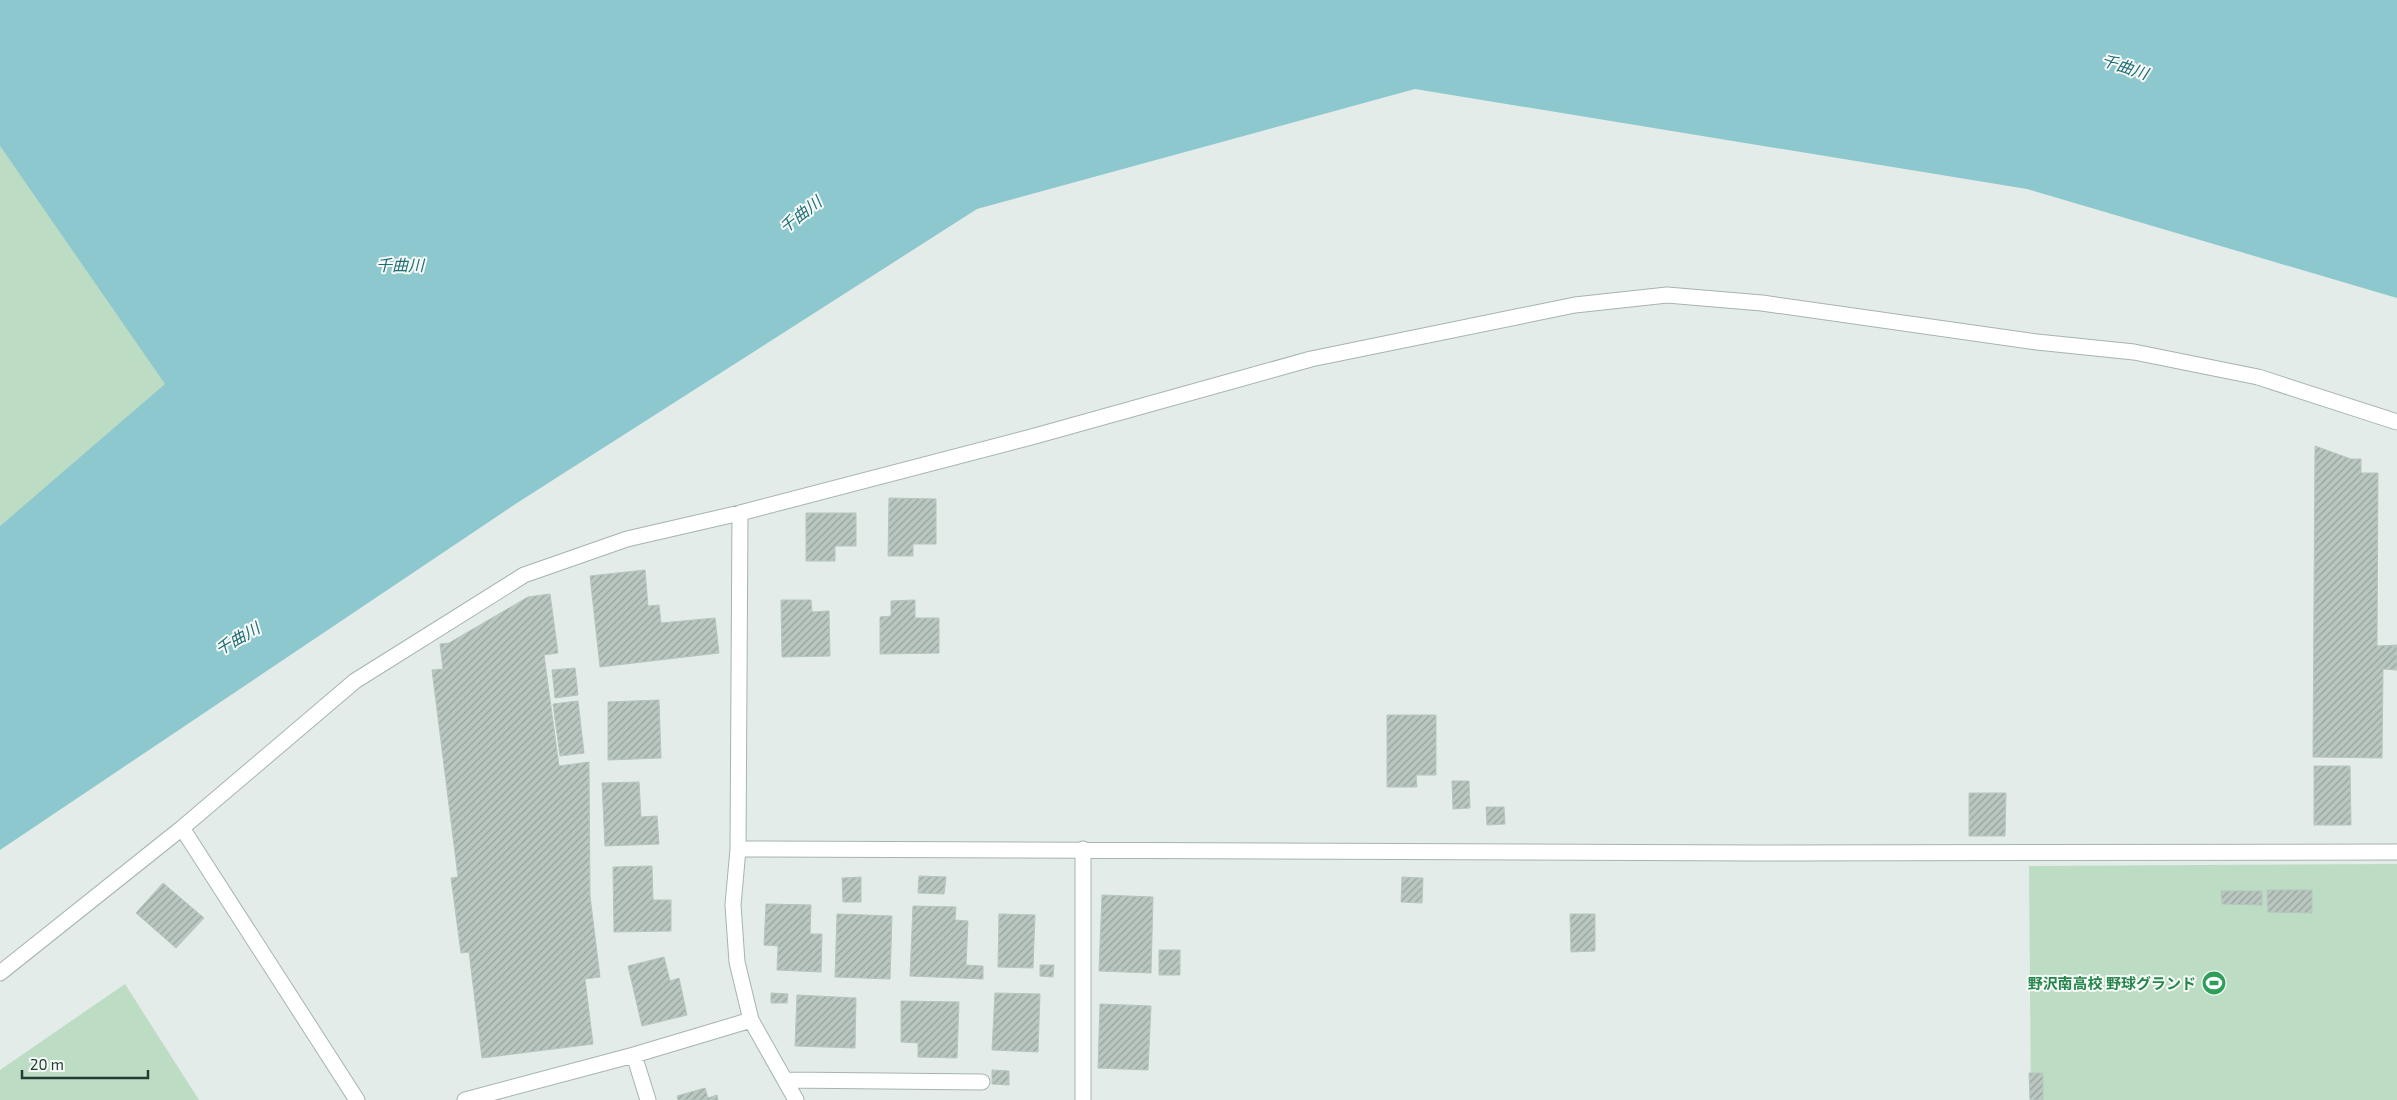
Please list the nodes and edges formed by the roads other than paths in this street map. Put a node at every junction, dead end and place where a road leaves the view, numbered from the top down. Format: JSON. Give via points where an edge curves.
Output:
{"nodes":[{"id":1,"x":2397,"y":422,"type":"edge"},
{"id":2,"x":740,"y":513,"type":"junction"},
{"id":3,"x":182,"y":828,"type":"junction"},
{"id":4,"x":738,"y":849,"type":"junction"},
{"id":5,"x":1083,"y":849,"type":"junction"},
{"id":6,"x":2397,"y":852,"type":"edge"},
{"id":7,"x":0,"y":972,"type":"edge"},
{"id":8,"x":751,"y":1020,"type":"junction"},
{"id":9,"x":634,"y":1055,"type":"junction"},
{"id":10,"x":786,"y":1080,"type":"junction"},
{"id":11,"x":982,"y":1082,"type":"dead end"},
{"id":12,"x":357,"y":1100,"type":"edge"},
{"id":13,"x":465,"y":1100,"type":"edge"},
{"id":14,"x":648,"y":1100,"type":"edge"},
{"id":15,"x":796,"y":1100,"type":"edge"},
{"id":16,"x":1083,"y":1100,"type":"edge"}],
"edges":[{"from":1,"to":2,"type":"street","via":[[2258,377],[2134,352],[2037,342],[1762,303],[1667,295],[1575,305],[1311,359]]},
{"from":2,"to":3,"type":"street","via":[[627,538],[524,575],[355,681]]},
{"from":2,"to":4,"type":"street"},
{"from":3,"to":7,"type":"street"},
{"from":3,"to":12,"type":"street"},
{"from":4,"to":5,"type":"street"},
{"from":4,"to":8,"type":"street","via":[[733,905],[737,962]]},
{"from":5,"to":6,"type":"street","via":[[1734,853]]},
{"from":5,"to":16,"type":"street"},
{"from":8,"to":9,"type":"street"},
{"from":8,"to":10,"type":"street"},
{"from":9,"to":13,"type":"street"},
{"from":9,"to":14,"type":"street"},
{"from":10,"to":11,"type":"street"},
{"from":10,"to":15,"type":"street"}]}
